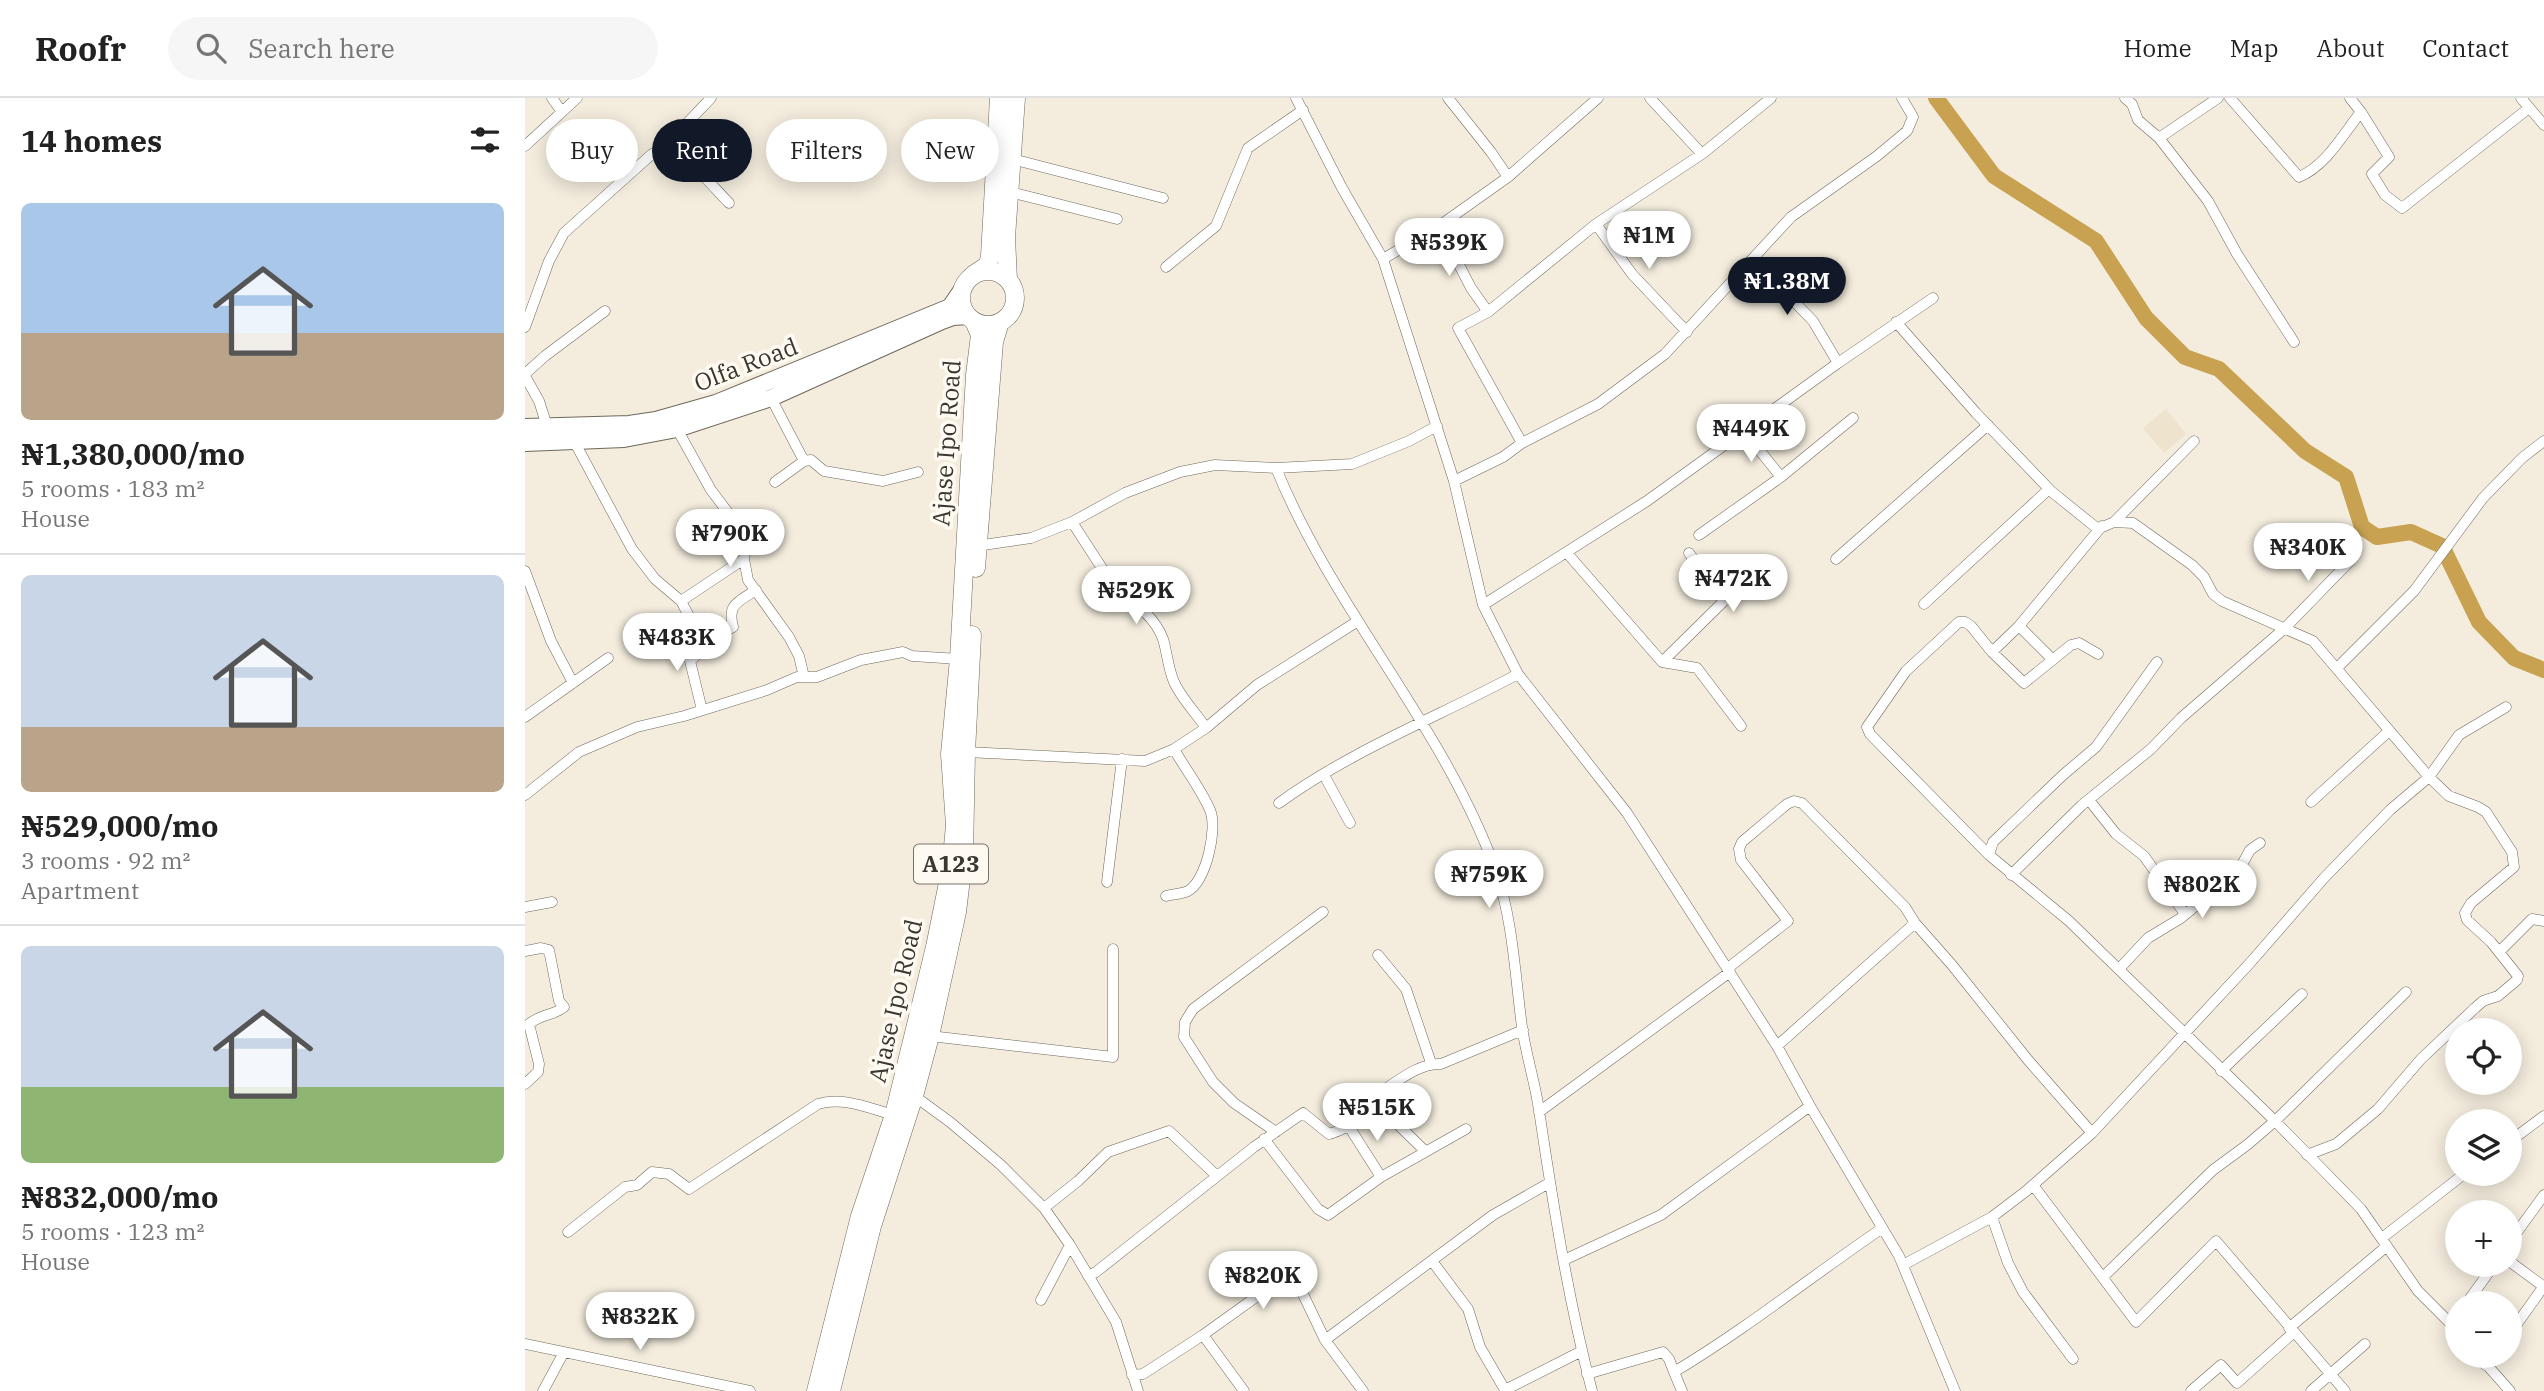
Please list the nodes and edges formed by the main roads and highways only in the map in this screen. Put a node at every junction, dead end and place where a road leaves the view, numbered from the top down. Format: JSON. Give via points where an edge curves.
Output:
{"nodes":[{"id":1,"x":999,"y":98,"type":"edge"},
{"id":2,"x":1016,"y":98,"type":"edge"},
{"id":3,"x":1008,"y":280,"type":"junction"},
{"id":4,"x":968,"y":281,"type":"junction"},
{"id":5,"x":971,"y":319,"type":"junction"},
{"id":6,"x":1000,"y":322,"type":"junction"},
{"id":7,"x":525,"y":427,"type":"edge"},
{"id":8,"x":525,"y":443,"type":"edge"},
{"id":9,"x":971,"y":546,"type":"junction"},
{"id":10,"x":907,"y":1093,"type":"junction"},
{"id":11,"x":816,"y":1391,"type":"edge"},
{"id":12,"x":831,"y":1391,"type":"edge"}],
"edges":[{"from":1,"to":4,"type":"highway","via":[[990,256],[988,265]]},
{"from":2,"to":3,"type":"highway","number":"A123","via":[[1006,237]]},
{"from":3,"to":4,"type":"highway","via":[[992,271]]},
{"from":3,"to":6,"type":"highway","number":"A123","via":[[1015,302]]},
{"from":4,"to":5,"type":"highway","number":"A123","via":[[961,303]]},
{"from":4,"to":7,"type":"main road","name":"Olfa Road","via":[[950,307],[716,403],[629,424]]},
{"from":5,"to":6,"type":"highway","via":[[983,325]]},
{"from":5,"to":8,"type":"main road","via":[[941,321],[771,398],[677,429],[624,439]]},
{"from":5,"to":9,"type":"highway","name":"Ajase Ipo Road","number":"A123","via":[[980,335]]},
{"from":6,"to":9,"type":"highway","name":"Ajase Ipo Road","number":"A123"},
{"from":9,"to":10,"type":"highway","name":"Ajase Ipo Road","number":"A123","via":[[950,754],[955,825],[951,868]]},
{"from":9,"to":10,"type":"highway","name":"Ajase Ipo Road","number":"A123","via":[[963,877],[930,1036]]},
{"from":10,"to":11,"type":"highway","name":"Ajase Ipo Road","number":"A123","via":[[894,1115],[860,1216]]},
{"from":10,"to":12,"type":"highway","name":"Ajase Ipo Road","number":"A123"}]}
